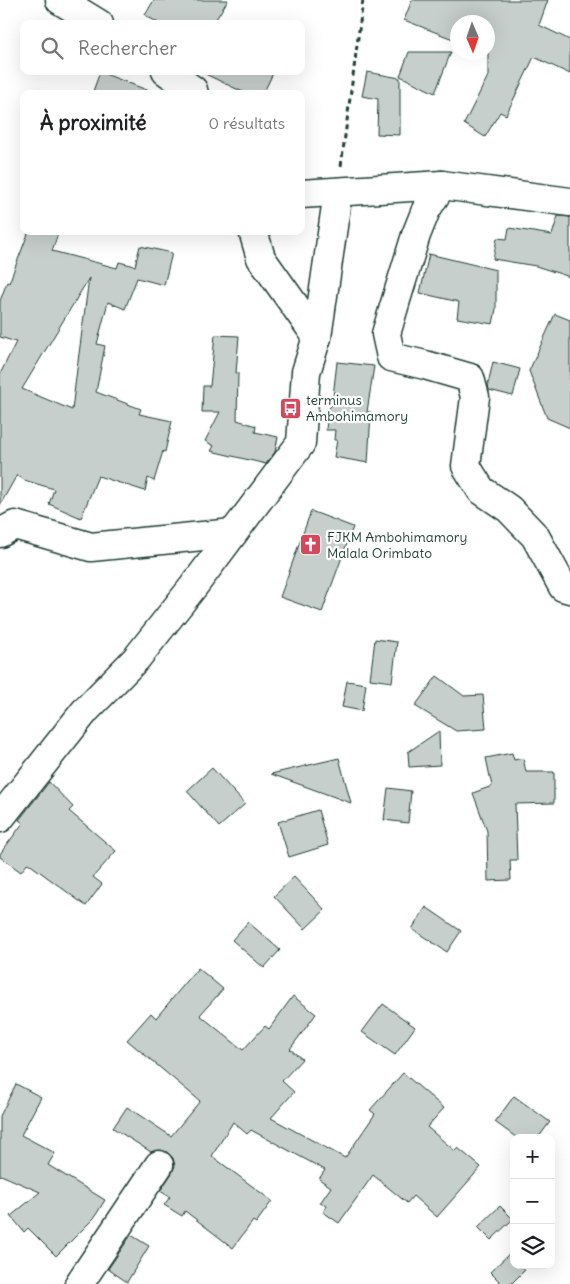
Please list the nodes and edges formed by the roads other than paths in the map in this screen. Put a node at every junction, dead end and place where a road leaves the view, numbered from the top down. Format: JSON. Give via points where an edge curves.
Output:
{"nodes":[{"id":1,"x":60,"y":0,"type":"edge"},
{"id":2,"x":92,"y":20,"type":"edge"},
{"id":3,"x":172,"y":75,"type":"edge"},
{"id":4,"x":193,"y":90,"type":"edge"},
{"id":5,"x":442,"y":185,"type":"junction"},
{"id":6,"x":338,"y":192,"type":"junction"},
{"id":7,"x":305,"y":194,"type":"edge"},
{"id":8,"x":570,"y":202,"type":"edge"},
{"id":9,"x":253,"y":235,"type":"edge"},
{"id":10,"x":317,"y":337,"type":"junction"},
{"id":11,"x":5,"y":527,"type":"edge"},
{"id":12,"x":233,"y":533,"type":"junction"},
{"id":13,"x":570,"y":590,"type":"edge"},
{"id":14,"x":0,"y":818,"type":"edge"},
{"id":15,"x":159,"y":1165,"type":"dead end"},
{"id":16,"x":79,"y":1284,"type":"edge"}],
"edges":[{"from":1,"to":2,"type":"street"},
{"from":3,"to":4,"type":"street"},
{"from":5,"to":6,"type":"street"},
{"from":5,"to":8,"type":"street"},
{"from":5,"to":13,"type":"street","via":[[426,210],[396,300],[386,334],[391,357],[470,378],[475,397],[466,466],[480,490],[510,509],[535,536],[563,588]]},
{"from":6,"to":7,"type":"street"},
{"from":6,"to":10,"type":"street"},
{"from":9,"to":10,"type":"street","via":[[261,258]]},
{"from":10,"to":12,"type":"street","via":[[306,372],[301,442]]},
{"from":11,"to":12,"type":"street","via":[[91,547]]},
{"from":12,"to":14,"type":"street","via":[[142,652],[86,710]]},
{"from":15,"to":16,"type":"street"}]}
